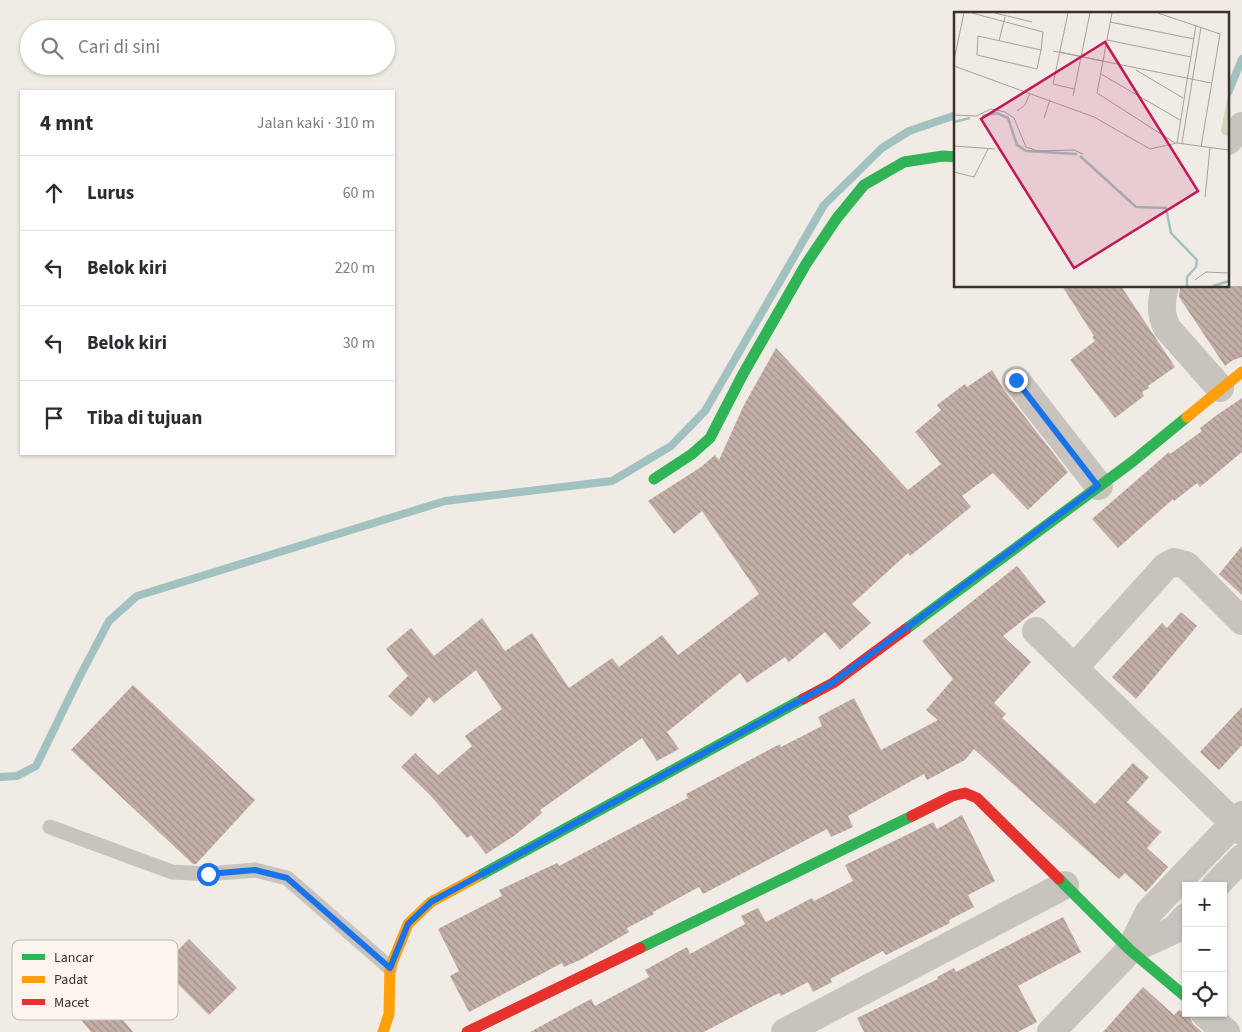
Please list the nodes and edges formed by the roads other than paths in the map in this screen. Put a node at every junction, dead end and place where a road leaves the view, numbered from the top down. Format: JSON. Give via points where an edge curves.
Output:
{"nodes":[{"id":1,"x":1242,"y":126,"type":"edge"},
{"id":2,"x":1230,"y":139,"type":"edge"},
{"id":3,"x":954,"y":157,"type":"edge"},
{"id":4,"x":1164,"y":288,"type":"edge"},
{"id":5,"x":1242,"y":372,"type":"edge"},
{"id":6,"x":1016,"y":380,"type":"dead end"},
{"id":7,"x":1220,"y":388,"type":"junction"},
{"id":8,"x":654,"y":479,"type":"dead end"},
{"id":9,"x":1098,"y":486,"type":"junction"},
{"id":10,"x":1242,"y":621,"type":"edge"},
{"id":11,"x":1036,"y":631,"type":"dead end"},
{"id":12,"x":1074,"y":668,"type":"junction"},
{"id":13,"x":1239,"y":823,"type":"edge"},
{"id":14,"x":50,"y":827,"type":"dead end"},
{"id":15,"x":1242,"y":858,"type":"edge"},
{"id":16,"x":1219,"y":882,"type":"edge"},
{"id":17,"x":1065,"y":885,"type":"junction"},
{"id":18,"x":1182,"y":921,"type":"edge"},
{"id":19,"x":1130,"y":950,"type":"junction"},
{"id":20,"x":390,"y":968,"type":"junction"},
{"id":21,"x":1182,"y":994,"type":"edge"},
{"id":22,"x":1209,"y":1017,"type":"edge"},
{"id":23,"x":383,"y":1032,"type":"edge"},
{"id":24,"x":467,"y":1032,"type":"edge"},
{"id":25,"x":785,"y":1032,"type":"edge"},
{"id":26,"x":1051,"y":1032,"type":"edge"},
{"id":27,"x":1226,"y":1032,"type":"edge"}],
"edges":[{"from":1,"to":2,"type":"street"},
{"from":3,"to":8,"type":"street","via":[[904,162],[864,185],[806,264],[710,438]]},
{"from":4,"to":7,"type":"street","via":[[1160,306],[1167,328]]},
{"from":5,"to":7,"type":"street"},
{"from":6,"to":9,"type":"street"},
{"from":7,"to":9,"type":"street"},
{"from":9,"to":20,"type":"street","via":[[832,683],[431,902],[408,924]]},
{"from":10,"to":12,"type":"street","via":[[1186,565],[1174,562],[1165,567]]},
{"from":11,"to":12,"type":"street"},
{"from":12,"to":13,"type":"street"},
{"from":13,"to":19,"type":"street","via":[[1149,912]]},
{"from":14,"to":20,"type":"lane","via":[[172,872],[208,874],[255,870],[287,878]]},
{"from":15,"to":16,"type":"street"},
{"from":17,"to":19,"type":"street"},
{"from":17,"to":24,"type":"street","via":[[977,798],[965,793],[952,796]]},
{"from":17,"to":25,"type":"street"},
{"from":18,"to":19,"type":"street","via":[[1174,930]]},
{"from":19,"to":21,"type":"street"},
{"from":19,"to":26,"type":"street"},
{"from":20,"to":23,"type":"street","via":[[388,1014]]},
{"from":22,"to":27,"type":"street"}]}
